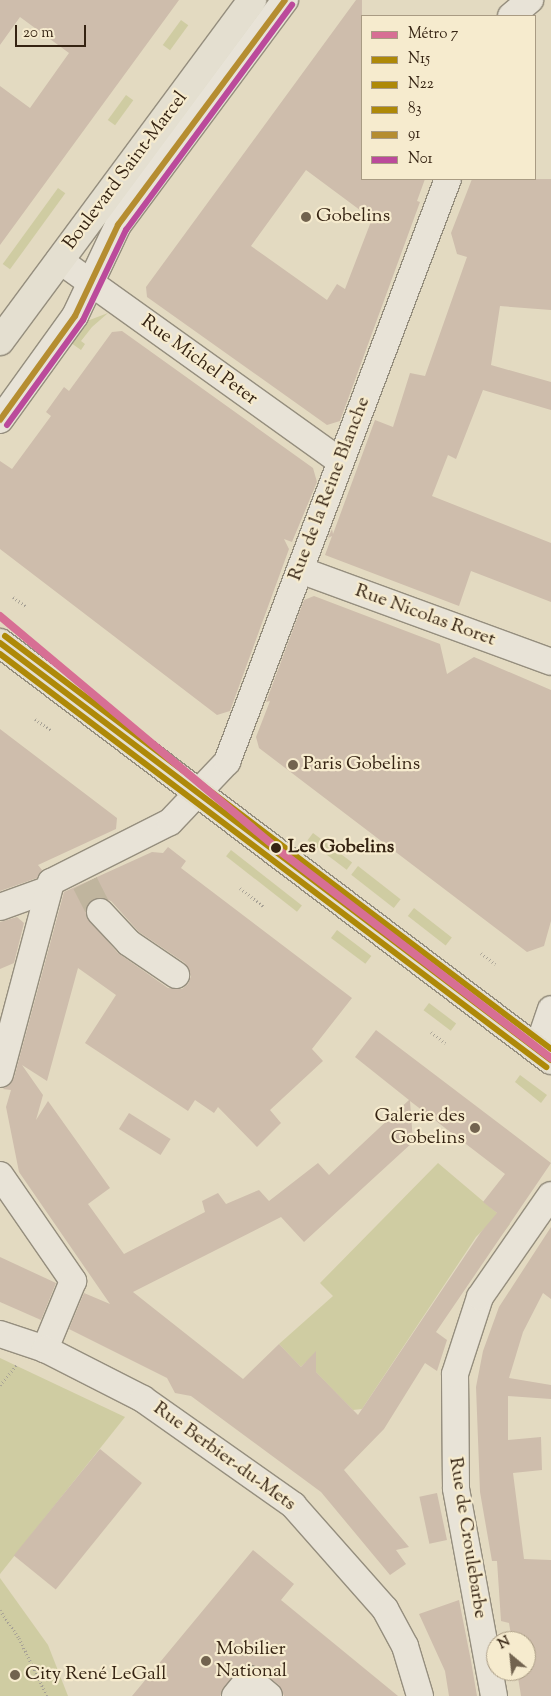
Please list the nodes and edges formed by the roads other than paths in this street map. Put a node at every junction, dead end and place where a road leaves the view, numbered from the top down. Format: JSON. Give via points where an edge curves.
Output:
{"nodes":[{"id":1,"x":252,"y":0,"type":"edge"},
{"id":2,"x":285,"y":0,"type":"edge"},
{"id":3,"x":530,"y":0,"type":"edge"},
{"id":4,"x":512,"y":15,"type":"edge"},
{"id":5,"x":448,"y":180,"type":"edge"},
{"id":6,"x":59,"y":260,"type":"junction"},
{"id":7,"x":89,"y":282,"type":"junction"},
{"id":8,"x":3,"y":332,"type":"edge"},
{"id":9,"x":0,"y":420,"type":"edge"},
{"id":10,"x":340,"y":462,"type":"junction"},
{"id":11,"x":300,"y":570,"type":"junction"},
{"id":12,"x":0,"y":643,"type":"edge"},
{"id":13,"x":551,"y":662,"type":"edge"},
{"id":14,"x":200,"y":793,"type":"junction"},
{"id":15,"x":46,"y":890,"type":"junction"},
{"id":16,"x":0,"y":907,"type":"edge"},
{"id":17,"x":100,"y":912,"type":"tunnel mouth"},
{"id":18,"x":176,"y":975,"type":"dead end"},
{"id":19,"x":551,"y":1009,"type":"edge"},
{"id":20,"x":544,"y":1055,"type":"edge"},
{"id":21,"x":0,"y":1074,"type":"edge"},
{"id":22,"x":0,"y":1175,"type":"edge"},
{"id":23,"x":551,"y":1195,"type":"edge"},
{"id":24,"x":0,"y":1334,"type":"edge"},
{"id":25,"x":45,"y":1349,"type":"junction"},
{"id":26,"x":235,"y":1696,"type":"edge"},
{"id":27,"x":269,"y":1696,"type":"edge"},
{"id":28,"x":420,"y":1696,"type":"edge"},
{"id":29,"x":494,"y":1696,"type":"edge"}],
"edges":[{"from":1,"to":6,"type":"main road","name":"Boulevard Saint-Marcel"},
{"from":2,"to":7,"type":"street","name":"Boulevard Saint-Marcel","via":[[118,225]]},
{"from":3,"to":4,"type":"street"},
{"from":5,"to":10,"type":"street","name":"Rue de la Reine Blanche"},
{"from":6,"to":7,"type":"street","name":"Rue Michel Peter"},
{"from":6,"to":8,"type":"main road","name":"Boulevard Saint-Marcel"},
{"from":7,"to":9,"type":"street","name":"Boulevard Saint-Marcel","via":[[75,316]]},
{"from":7,"to":10,"type":"street","name":"Rue Michel Peter"},
{"from":10,"to":11,"type":"street","name":"Rue de la Reine Blanche"},
{"from":11,"to":13,"type":"street","name":"Rue Nicolas Roret"},
{"from":11,"to":14,"type":"street","name":"Rue de la Reine Blanche","via":[[227,762]]},
{"from":12,"to":14,"type":"main road"},
{"from":14,"to":15,"type":"street","name":"Rue de la Reine Blanche","via":[[170,822],[80,875],[58,875]]},
{"from":14,"to":20,"type":"main road"},
{"from":15,"to":16,"type":"street"},
{"from":15,"to":21,"type":"street"},
{"from":17,"to":18,"type":"street","via":[[129,943]]},
{"from":19,"to":20,"type":"street"},
{"from":22,"to":25,"type":"street","via":[[73,1281]]},
{"from":23,"to":29,"type":"street","name":"Rue de Croulebarbe","via":[[480,1297],[455,1374],[456,1488]]},
{"from":24,"to":25,"type":"street","name":"Rue Berbier-du-Mets"},
{"from":25,"to":28,"type":"street","name":"Rue Berbier-du-Mets","via":[[143,1399],[293,1505],[385,1609],[405,1646]]},
{"from":26,"to":27,"type":"street","via":[[249,1679]]}]}
